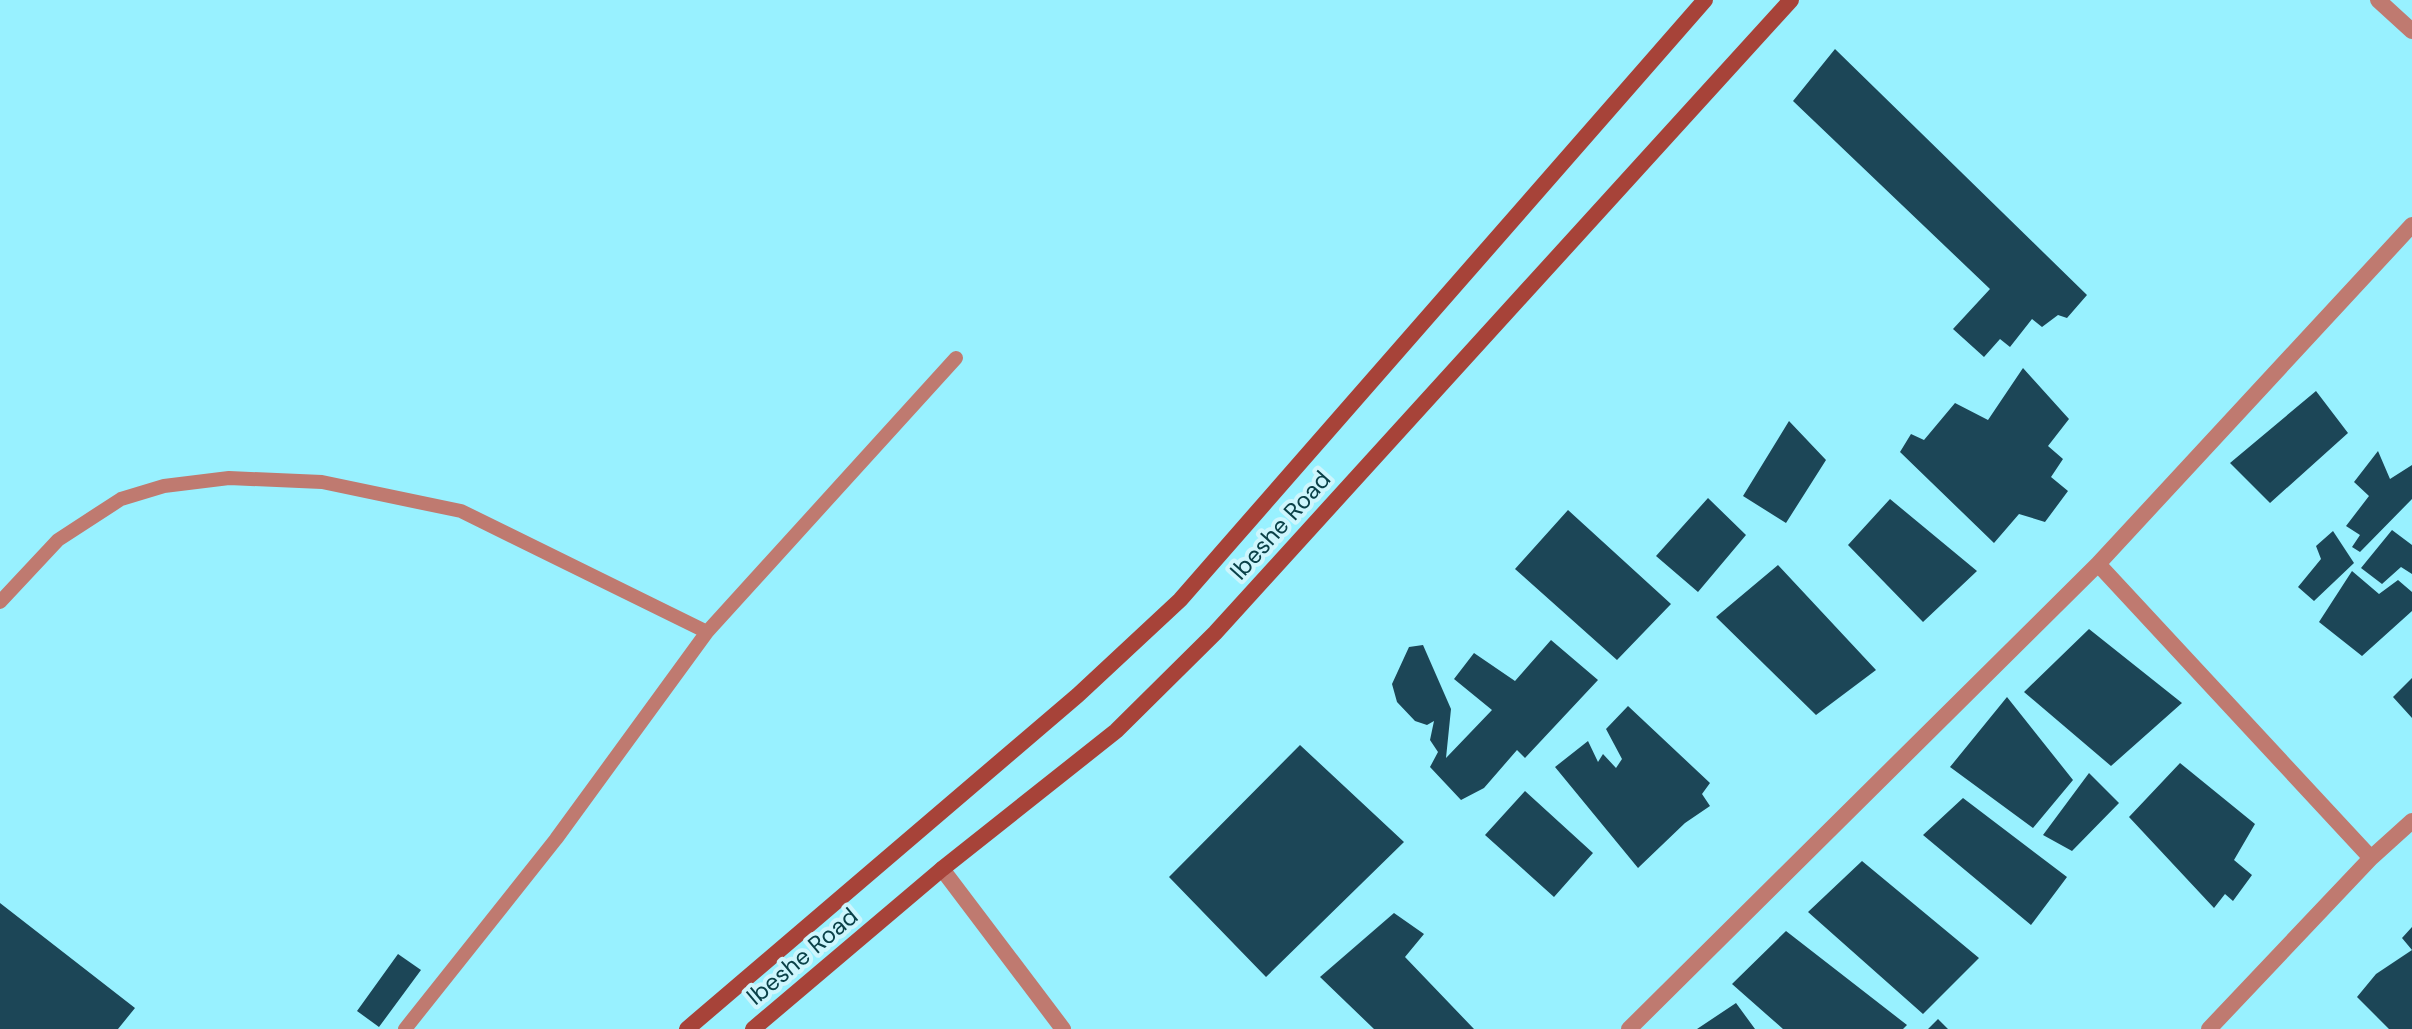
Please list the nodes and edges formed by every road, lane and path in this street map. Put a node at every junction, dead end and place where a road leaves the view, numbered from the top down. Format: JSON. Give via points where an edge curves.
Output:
{"nodes":[{"id":1,"x":1705,"y":0,"type":"edge"},
{"id":2,"x":1791,"y":0,"type":"edge"},
{"id":3,"x":2378,"y":0,"type":"edge"},
{"id":4,"x":2412,"y":31,"type":"edge"},
{"id":5,"x":2412,"y":225,"type":"edge"},
{"id":6,"x":956,"y":358,"type":"dead end"},
{"id":7,"x":2098,"y":564,"type":"junction"},
{"id":8,"x":0,"y":602,"type":"edge"},
{"id":9,"x":707,"y":632,"type":"junction"},
{"id":10,"x":2412,"y":821,"type":"edge"},
{"id":11,"x":2371,"y":858,"type":"junction"},
{"id":12,"x":942,"y":869,"type":"junction"},
{"id":13,"x":405,"y":1029,"type":"edge"},
{"id":14,"x":687,"y":1029,"type":"edge"},
{"id":15,"x":753,"y":1029,"type":"edge"},
{"id":16,"x":1063,"y":1029,"type":"edge"},
{"id":17,"x":1629,"y":1029,"type":"edge"},
{"id":18,"x":2209,"y":1029,"type":"edge"}],
"edges":[{"from":1,"to":14,"type":"main road","name":"Ibeshe Road","via":[[1180,600],[1066,705]]},
{"from":2,"to":12,"type":"main road","name":"Ibeshe Road","via":[[1215,633],[1116,731]]},
{"from":3,"to":4,"type":"street"},
{"from":5,"to":7,"type":"street"},
{"from":6,"to":9,"type":"lane"},
{"from":7,"to":11,"type":"street"},
{"from":7,"to":17,"type":"street"},
{"from":8,"to":9,"type":"lane","via":[[58,540],[121,499],[164,486],[229,478],[322,482],[461,511]]},
{"from":9,"to":13,"type":"lane","via":[[556,839]]},
{"from":10,"to":11,"type":"street"},
{"from":11,"to":18,"type":"street"},
{"from":12,"to":15,"type":"main road","name":"Ibeshe Road"},
{"from":12,"to":16,"type":"street"}]}
